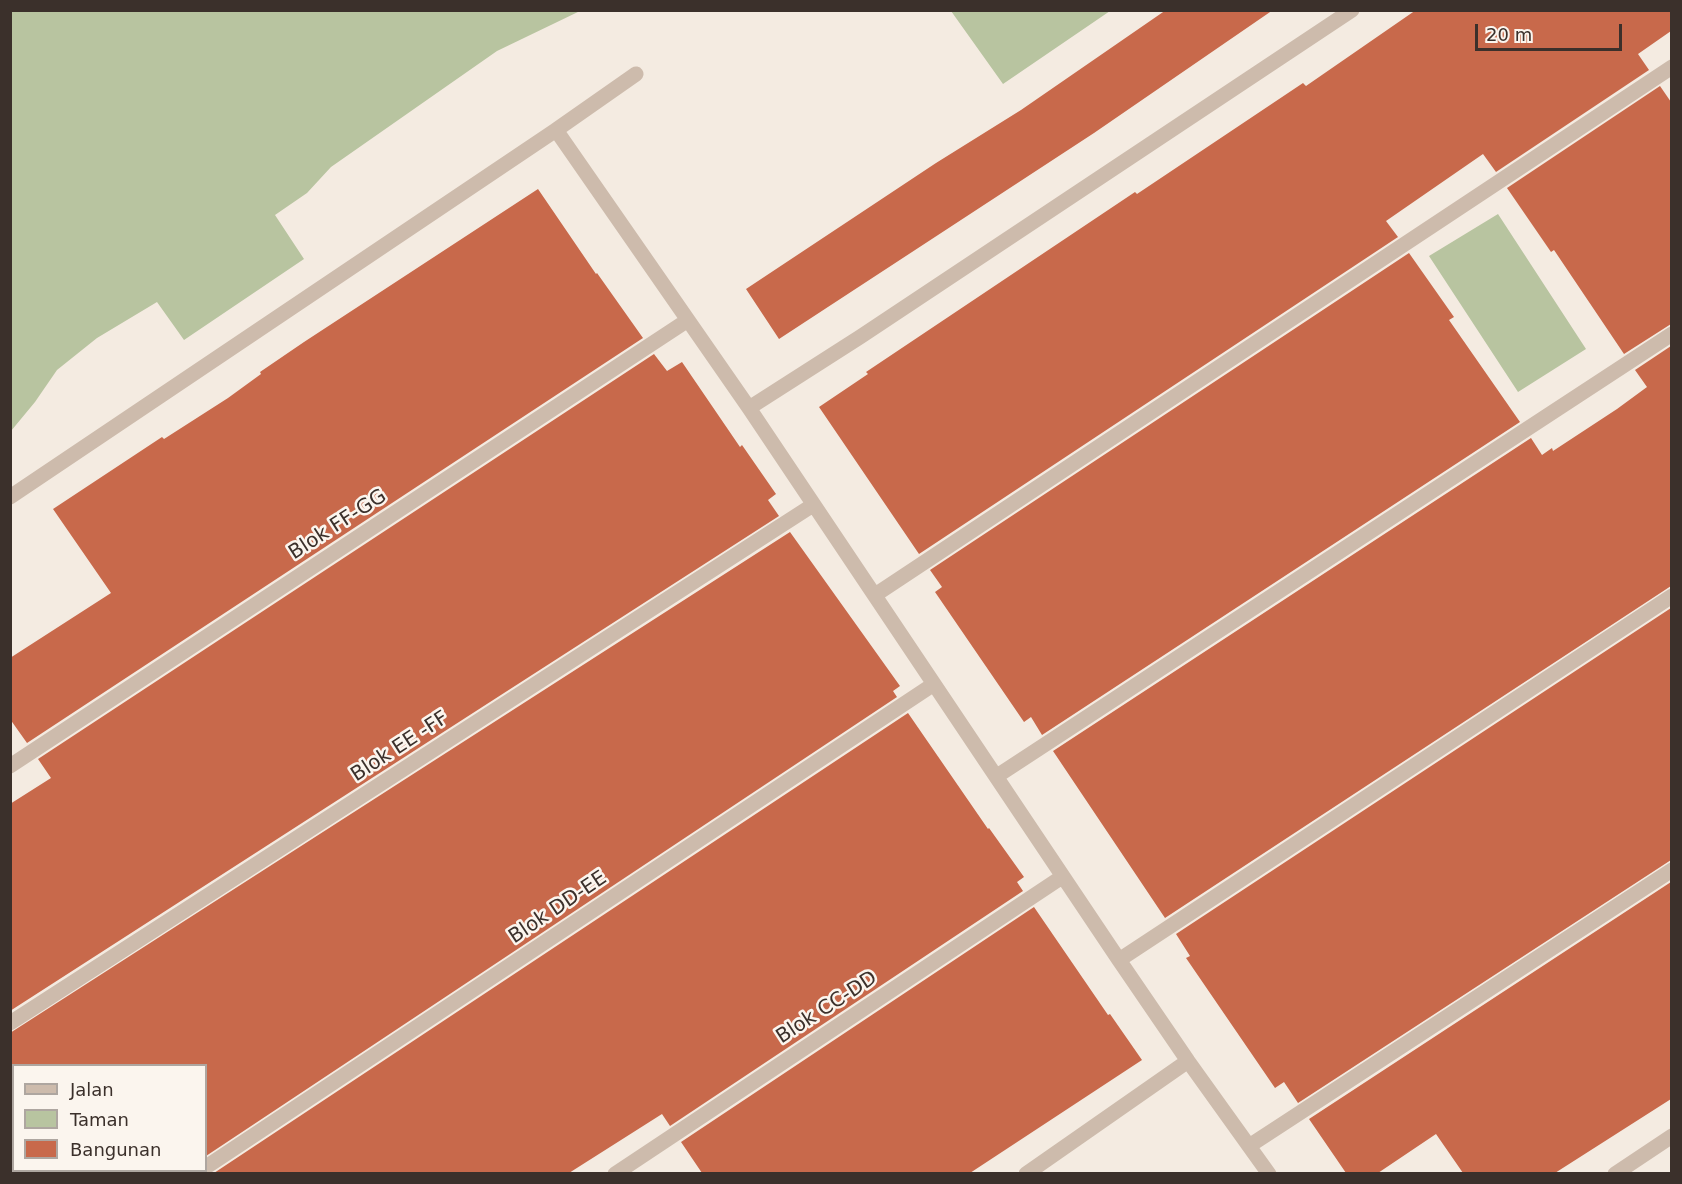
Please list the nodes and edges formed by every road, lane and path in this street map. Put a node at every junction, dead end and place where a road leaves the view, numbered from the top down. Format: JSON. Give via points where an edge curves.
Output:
{"nodes":[{"id":1,"x":1352,"y":10,"type":"edge"},
{"id":2,"x":1671,"y":66,"type":"edge"},
{"id":3,"x":636,"y":74,"type":"dead end"},
{"id":4,"x":556,"y":130,"type":"junction"},
{"id":5,"x":688,"y":320,"type":"junction"},
{"id":6,"x":1671,"y":334,"type":"edge"},
{"id":7,"x":749,"y":408,"type":"junction"},
{"id":8,"x":10,"y":497,"type":"edge"},
{"id":9,"x":813,"y":505,"type":"junction"},
{"id":10,"x":875,"y":595,"type":"junction"},
{"id":11,"x":1671,"y":596,"type":"edge"},
{"id":12,"x":934,"y":684,"type":"junction"},
{"id":13,"x":10,"y":766,"type":"edge"},
{"id":14,"x":997,"y":776,"type":"junction"},
{"id":15,"x":1671,"y":870,"type":"edge"},
{"id":16,"x":1062,"y":877,"type":"junction"},
{"id":17,"x":1119,"y":960,"type":"junction"},
{"id":18,"x":10,"y":1023,"type":"edge"},
{"id":19,"x":1188,"y":1061,"type":"junction"},
{"id":20,"x":1671,"y":1136,"type":"edge"},
{"id":21,"x":1249,"y":1146,"type":"junction"},
{"id":22,"x":207,"y":1166,"type":"edge"},
{"id":23,"x":615,"y":1173,"type":"edge"},
{"id":24,"x":1026,"y":1173,"type":"edge"},
{"id":25,"x":1269,"y":1173,"type":"edge"},
{"id":26,"x":1615,"y":1173,"type":"edge"}],
"edges":[{"from":1,"to":7,"type":"street"},
{"from":2,"to":10,"type":"street"},
{"from":3,"to":4,"type":"street"},
{"from":4,"to":5,"type":"street"},
{"from":4,"to":8,"type":"street"},
{"from":5,"to":7,"type":"street"},
{"from":5,"to":13,"type":"street","name":"Blok FF-GG"},
{"from":6,"to":14,"type":"street"},
{"from":7,"to":9,"type":"street"},
{"from":9,"to":10,"type":"street"},
{"from":9,"to":18,"type":"street","name":"Blok EE -FF"},
{"from":10,"to":12,"type":"street"},
{"from":11,"to":17,"type":"street"},
{"from":12,"to":14,"type":"street"},
{"from":12,"to":22,"type":"street","name":"Blok DD-EE"},
{"from":14,"to":16,"type":"street"},
{"from":15,"to":21,"type":"street"},
{"from":16,"to":17,"type":"street"},
{"from":16,"to":23,"type":"street","name":"Blok CC-DD"},
{"from":17,"to":19,"type":"street"},
{"from":19,"to":21,"type":"street"},
{"from":19,"to":24,"type":"street"},
{"from":20,"to":26,"type":"street"},
{"from":21,"to":25,"type":"street"}]}
